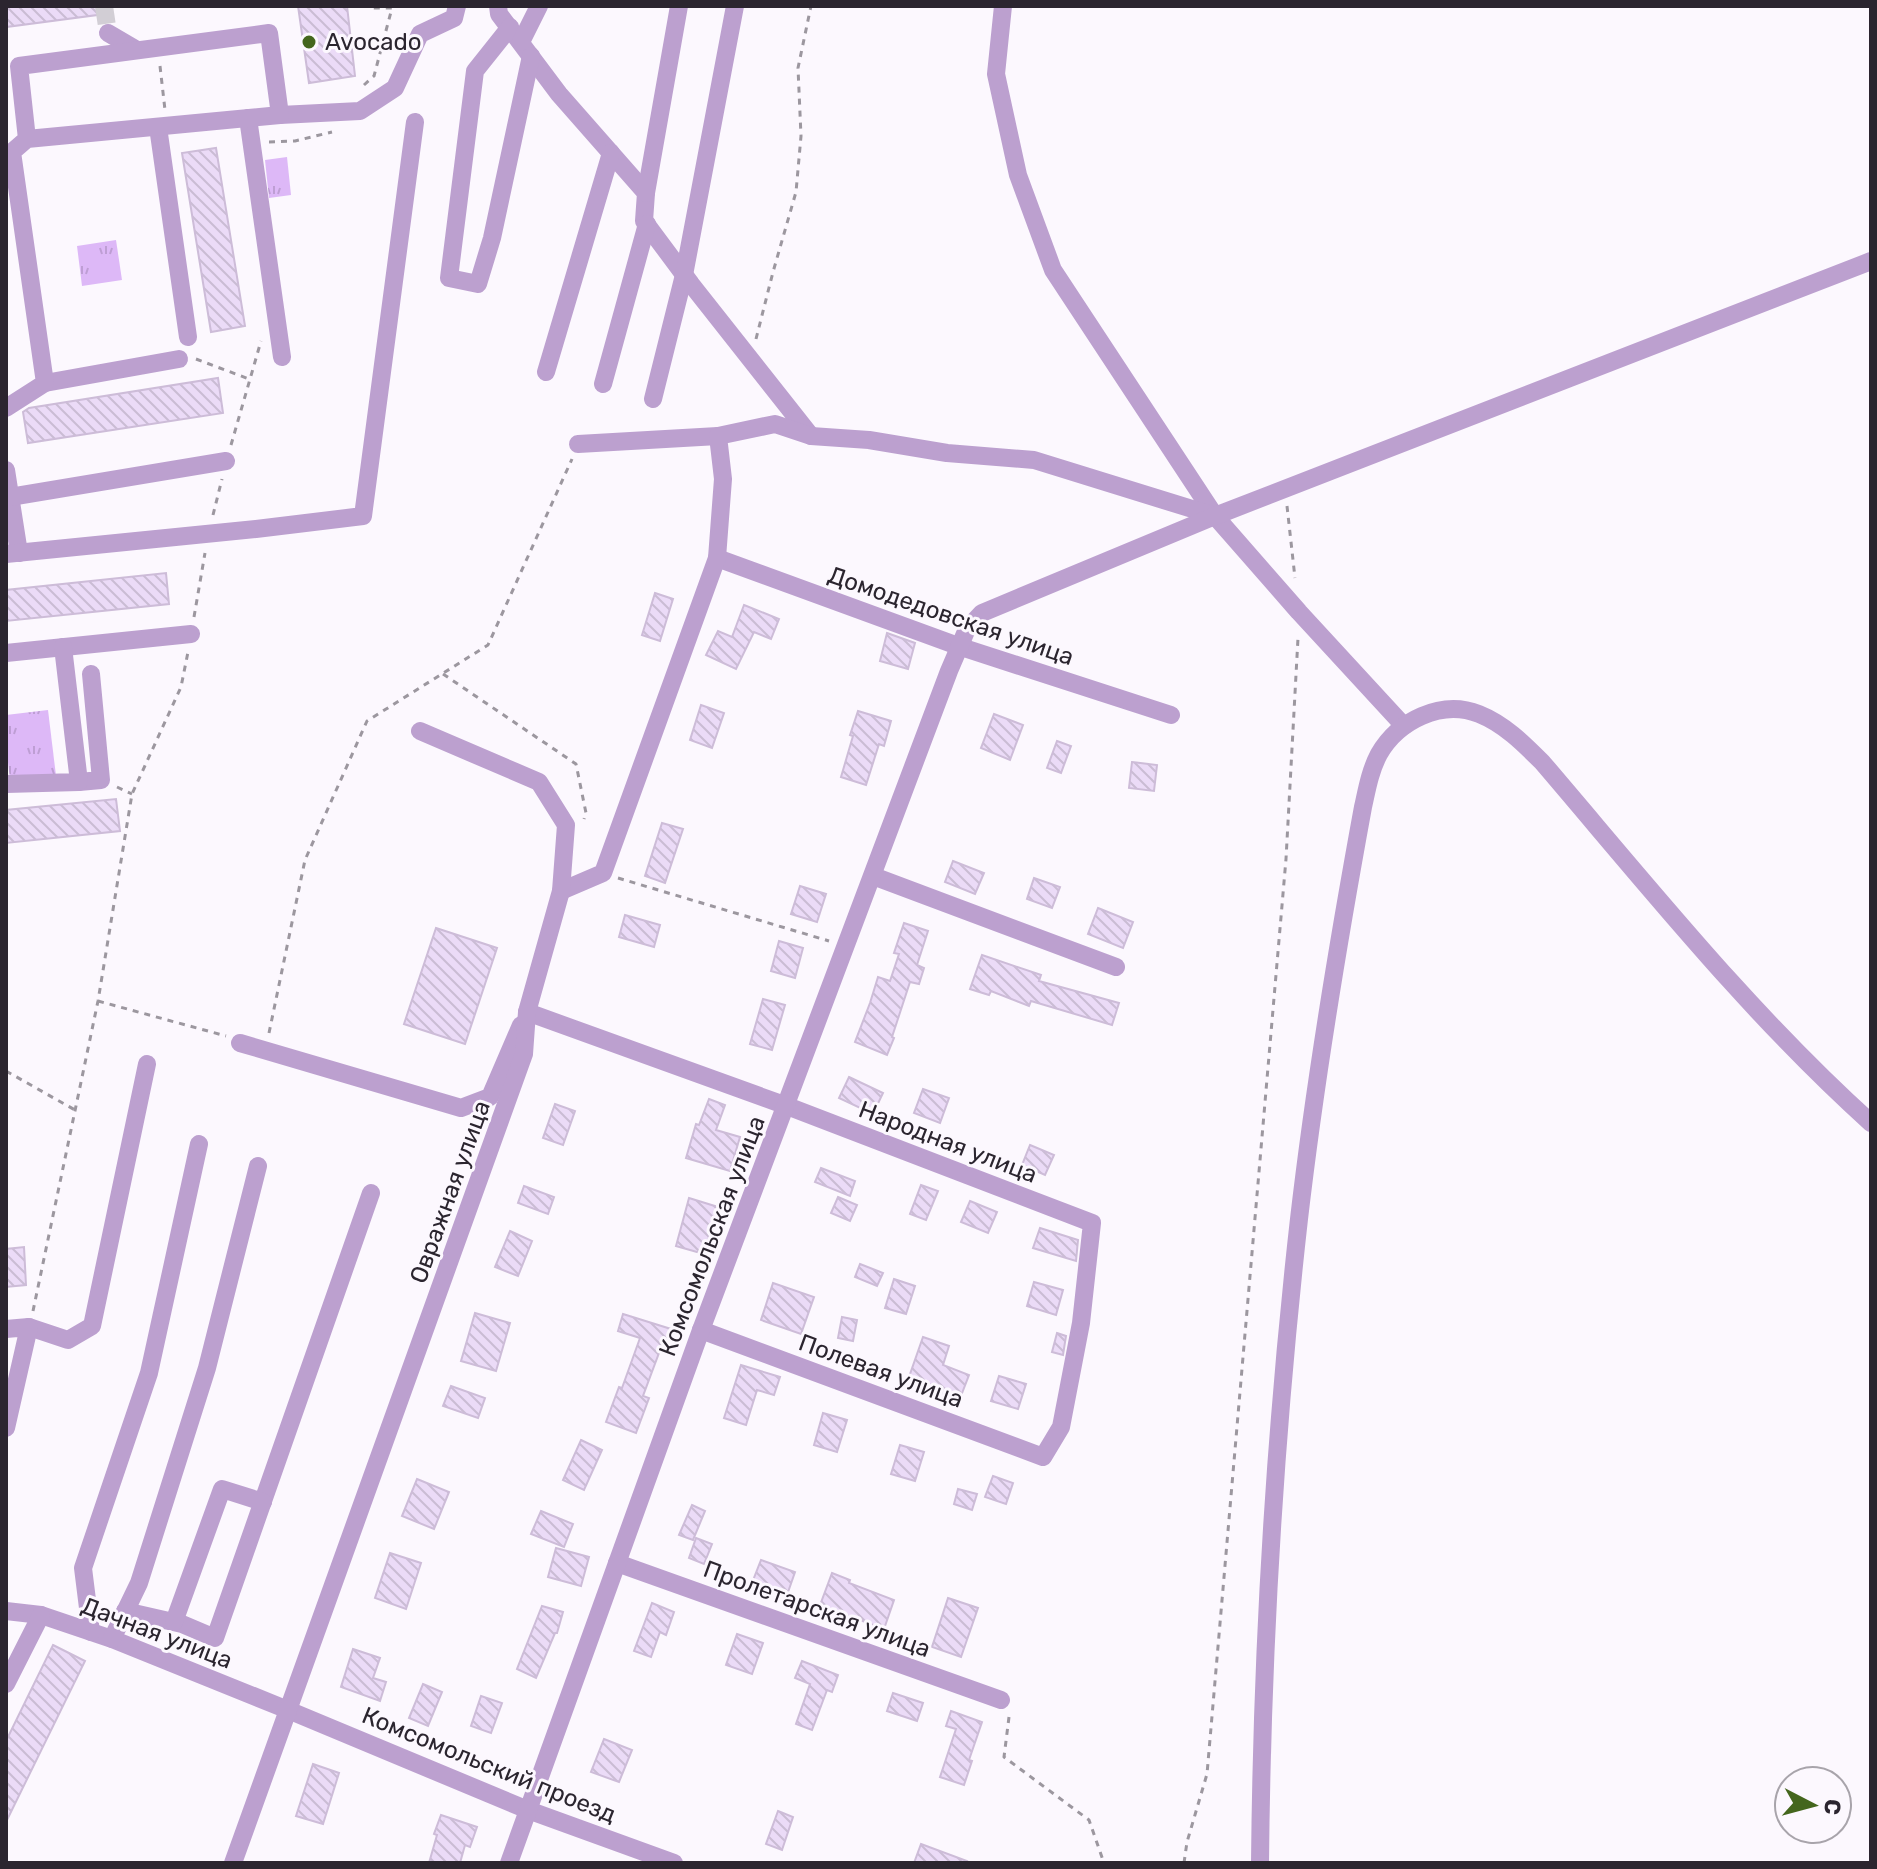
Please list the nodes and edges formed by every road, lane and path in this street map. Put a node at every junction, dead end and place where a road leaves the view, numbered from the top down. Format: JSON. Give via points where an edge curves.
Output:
{"nodes":[{"id":1,"x":370,"y":6,"type":"edge"},
{"id":2,"x":457,"y":6,"type":"edge"},
{"id":3,"x":498,"y":6,"type":"edge"},
{"id":4,"x":539,"y":6,"type":"edge"},
{"id":5,"x":679,"y":6,"type":"edge"},
{"id":6,"x":735,"y":6,"type":"edge"},
{"id":7,"x":811,"y":6,"type":"edge"},
{"id":8,"x":1003,"y":6,"type":"edge"},
{"id":9,"x":108,"y":33,"type":"dead end"},
{"id":10,"x":520,"y":42,"type":"junction"},
{"id":11,"x":157,"y":48,"type":"junction"},
{"id":12,"x":137,"y":50,"type":"junction"},
{"id":13,"x":358,"y":101,"type":"junction"},
{"id":14,"x":280,"y":115,"type":"junction"},
{"id":15,"x":248,"y":118,"type":"junction"},
{"id":16,"x":415,"y":122,"type":"dead end"},
{"id":17,"x":162,"y":126,"type":"junction"},
{"id":18,"x":27,"y":139,"type":"junction"},
{"id":19,"x":252,"y":143,"type":"junction"},
{"id":20,"x":611,"y":153,"type":"junction"},
{"id":21,"x":646,"y":193,"type":"junction"},
{"id":22,"x":647,"y":224,"type":"junction"},
{"id":23,"x":1871,"y":261,"type":"edge"},
{"id":24,"x":684,"y":275,"type":"junction"},
{"id":25,"x":188,"y":337,"type":"dead end"},
{"id":26,"x":257,"y":353,"type":"dead end"},
{"id":27,"x":282,"y":357,"type":"dead end"},
{"id":28,"x":188,"y":359,"type":"joint"},
{"id":29,"x":751,"y":359,"type":"junction"},
{"id":30,"x":251,"y":369,"type":"dead end"},
{"id":31,"x":546,"y":372,"type":"dead end"},
{"id":32,"x":249,"y":379,"type":"dead end"},
{"id":33,"x":45,"y":383,"type":"junction"},
{"id":34,"x":603,"y":384,"type":"dead end"},
{"id":35,"x":653,"y":399,"type":"dead end"},
{"id":36,"x":6,"y":408,"type":"edge"},
{"id":37,"x":718,"y":436,"type":"junction"},
{"id":38,"x":811,"y":436,"type":"junction"},
{"id":39,"x":578,"y":444,"type":"dead end"},
{"id":40,"x":226,"y":461,"type":"dead end"},
{"id":41,"x":6,"y":470,"type":"edge"},
{"id":42,"x":1285,"y":489,"type":"junction"},
{"id":43,"x":10,"y":497,"type":"junction"},
{"id":44,"x":1215,"y":516,"type":"junction"},
{"id":45,"x":208,"y":534,"type":"junction"},
{"id":46,"x":12,"y":554,"type":"edge"},
{"id":47,"x":717,"y":558,"type":"junction"},
{"id":48,"x":1296,"y":581,"type":"dead end"},
{"id":49,"x":1299,"y":612,"type":"junction"},
{"id":50,"x":191,"y":634,"type":"junction"},
{"id":51,"x":962,"y":638,"type":"junction"},
{"id":52,"x":63,"y":647,"type":"junction"},
{"id":53,"x":6,"y":653,"type":"edge"},
{"id":54,"x":91,"y":674,"type":"dead end"},
{"id":55,"x":1171,"y":715,"type":"dead end"},
{"id":56,"x":1404,"y":726,"type":"junction"},
{"id":57,"x":420,"y":731,"type":"dead end"},
{"id":58,"x":79,"y":782,"type":"junction"},
{"id":59,"x":6,"y":784,"type":"edge"},
{"id":60,"x":603,"y":873,"type":"junction"},
{"id":61,"x":873,"y":876,"type":"junction"},
{"id":62,"x":561,"y":891,"type":"junction"},
{"id":63,"x":846,"y":946,"type":"junction"},
{"id":64,"x":1116,"y":967,"type":"dead end"},
{"id":65,"x":98,"y":1001,"type":"junction"},
{"id":66,"x":527,"y":1012,"type":"junction"},
{"id":67,"x":240,"y":1043,"type":"joint"},
{"id":68,"x":147,"y":1064,"type":"dead end"},
{"id":69,"x":6,"y":1071,"type":"edge"},
{"id":70,"x":787,"y":1106,"type":"junction"},
{"id":71,"x":75,"y":1110,"type":"junction"},
{"id":72,"x":1871,"y":1123,"type":"edge"},
{"id":73,"x":199,"y":1144,"type":"dead end"},
{"id":74,"x":258,"y":1166,"type":"dead end"},
{"id":75,"x":371,"y":1193,"type":"dead end"},
{"id":76,"x":29,"y":1327,"type":"junction"},
{"id":77,"x":6,"y":1329,"type":"edge"},
{"id":78,"x":701,"y":1330,"type":"junction"},
{"id":79,"x":6,"y":1428,"type":"edge"},
{"id":80,"x":1043,"y":1457,"type":"joint"},
{"id":81,"x":263,"y":1502,"type":"junction"},
{"id":82,"x":617,"y":1563,"type":"junction"},
{"id":83,"x":6,"y":1611,"type":"edge"},
{"id":84,"x":125,"y":1611,"type":"junction"},
{"id":85,"x":41,"y":1615,"type":"junction"},
{"id":86,"x":174,"y":1622,"type":"junction"},
{"id":87,"x":91,"y":1632,"type":"junction"},
{"id":88,"x":112,"y":1639,"type":"junction"},
{"id":89,"x":6,"y":1684,"type":"edge"},
{"id":90,"x":1001,"y":1700,"type":"joint"},
{"id":91,"x":288,"y":1710,"type":"junction"},
{"id":92,"x":528,"y":1810,"type":"junction"},
{"id":93,"x":233,"y":1863,"type":"edge"},
{"id":94,"x":509,"y":1863,"type":"edge"},
{"id":95,"x":674,"y":1863,"type":"edge"},
{"id":96,"x":1104,"y":1863,"type":"edge"},
{"id":97,"x":1184,"y":1863,"type":"edge"},
{"id":98,"x":1260,"y":1863,"type":"edge"}],
"edges":[{"from":1,"to":13,"type":"path","via":[[392,8],[374,76]]},
{"from":2,"to":13,"type":"street","via":[[454,18],[420,34],[395,88]]},
{"from":3,"to":10,"type":"street"},
{"from":4,"to":10,"type":"street"},
{"from":5,"to":21,"type":"street"},
{"from":6,"to":24,"type":"street"},
{"from":7,"to":29,"type":"path","via":[[798,68],[801,136],[796,192]]},
{"from":8,"to":44,"type":"street","via":[[996,74],[1018,175],[1053,270]]},
{"from":9,"to":12,"type":"street"},
{"from":10,"to":10,"type":"street","via":[[475,71],[449,278],[478,284],[492,238]]},
{"from":10,"to":20,"type":"street"},
{"from":11,"to":12,"type":"street"},
{"from":11,"to":14,"type":"street","via":[[269,33]]},
{"from":11,"to":17,"type":"path"},
{"from":12,"to":18,"type":"street","via":[[19,66]]},
{"from":13,"to":14,"type":"street"},
{"from":13,"to":19,"type":"path","via":[[340,130],[295,141]]},
{"from":14,"to":15,"type":"street"},
{"from":15,"to":17,"type":"street"},
{"from":15,"to":19,"type":"street"},
{"from":16,"to":45,"type":"street","via":[[363,516]]},
{"from":17,"to":18,"type":"street"},
{"from":17,"to":25,"type":"street"},
{"from":18,"to":33,"type":"street","via":[[12,152]]},
{"from":19,"to":27,"type":"street"},
{"from":20,"to":21,"type":"street"},
{"from":20,"to":31,"type":"street"},
{"from":21,"to":22,"type":"street"},
{"from":22,"to":24,"type":"street"},
{"from":22,"to":34,"type":"street"},
{"from":23,"to":42,"type":"street"},
{"from":24,"to":29,"type":"street"},
{"from":24,"to":35,"type":"street"},
{"from":26,"to":30,"type":"path"},
{"from":28,"to":32,"type":"path"},
{"from":28,"to":33,"type":"street"},
{"from":29,"to":38,"type":"street"},
{"from":33,"to":36,"type":"street"},
{"from":37,"to":38,"type":"street","via":[[775,424]]},
{"from":37,"to":39,"type":"street"},
{"from":37,"to":47,"type":"street","via":[[723,479]]},
{"from":38,"to":44,"type":"street","via":[[1034,460]]},
{"from":40,"to":43,"type":"street"},
{"from":41,"to":43,"type":"street"},
{"from":42,"to":44,"type":"street"},
{"from":42,"to":48,"type":"path"},
{"from":43,"to":46,"type":"street"},
{"from":44,"to":49,"type":"street"},
{"from":44,"to":51,"type":"street","via":[[982,613]]},
{"from":45,"to":46,"type":"street"},
{"from":45,"to":50,"type":"path"},
{"from":47,"to":51,"type":"street","name":"Домодедовская улица"},
{"from":47,"to":60,"type":"street"},
{"from":49,"to":56,"type":"street"},
{"from":49,"to":97,"type":"path","via":[[1286,859],[1207,1774]]},
{"from":50,"to":52,"type":"street"},
{"from":50,"to":65,"type":"path","via":[[181,687],[132,794]]},
{"from":51,"to":55,"type":"street","name":"Домодедовская улица"},
{"from":51,"to":61,"type":"street","name":"Комсомольская улица"},
{"from":52,"to":53,"type":"street"},
{"from":52,"to":58,"type":"street"},
{"from":54,"to":58,"type":"street","via":[[101,780]]},
{"from":56,"to":72,"type":"street","via":[[1435,711],[1460,709],[1494,721],[1516,737],[1744,997]]},
{"from":56,"to":98,"type":"street","via":[[1380,754],[1363,807],[1300,1216],[1273,1500]]},
{"from":57,"to":62,"type":"street","name":"Овражная улица","via":[[539,782],[566,825]]},
{"from":58,"to":59,"type":"street"},
{"from":60,"to":62,"type":"street"},
{"from":60,"to":63,"type":"path"},
{"from":61,"to":63,"type":"street","name":"Комсомольская улица"},
{"from":61,"to":64,"type":"street"},
{"from":62,"to":66,"type":"street","name":"Овражная улица"},
{"from":63,"to":70,"type":"street","name":"Комсомольская улица"},
{"from":65,"to":67,"type":"path"},
{"from":65,"to":71,"type":"path"},
{"from":66,"to":67,"type":"street","via":[[490,1097],[461,1108]]},
{"from":66,"to":70,"type":"street","name":"Народная улица"},
{"from":66,"to":91,"type":"street","name":"Овражная улица","via":[[524,1054],[507,1106]]},
{"from":68,"to":76,"type":"street","via":[[92,1326],[68,1340]]},
{"from":69,"to":71,"type":"path"},
{"from":70,"to":78,"type":"street","name":"Комсомольская улица"},
{"from":70,"to":80,"type":"street","name":"Народная улица","via":[[1092,1223],[1081,1323],[1061,1427]]},
{"from":71,"to":76,"type":"path"},
{"from":73,"to":87,"type":"street","via":[[149,1373],[83,1568]]},
{"from":74,"to":84,"type":"street","via":[[207,1368],[139,1583]]},
{"from":75,"to":81,"type":"street"},
{"from":76,"to":77,"type":"street"},
{"from":76,"to":79,"type":"street"},
{"from":78,"to":80,"type":"street","name":"Полевая улица"},
{"from":78,"to":82,"type":"street","name":"Комсомольская улица"},
{"from":81,"to":86,"type":"street","via":[[222,1489]]},
{"from":81,"to":86,"type":"street","via":[[215,1638]]},
{"from":82,"to":90,"type":"street","name":"Пролетарская улица"},
{"from":82,"to":92,"type":"street","name":"Комсомольская улица"},
{"from":83,"to":85,"type":"street","name":"Дачная улица"},
{"from":84,"to":86,"type":"street"},
{"from":84,"to":88,"type":"street"},
{"from":85,"to":87,"type":"street","name":"Дачная улица"},
{"from":85,"to":89,"type":"street"},
{"from":87,"to":88,"type":"street","name":"Дачная улица"},
{"from":88,"to":91,"type":"street","name":"Дачная улица"},
{"from":90,"to":96,"type":"path","via":[[1010,1707],[1004,1757],[1089,1820]]},
{"from":91,"to":92,"type":"street","name":"Комсомольский проезд"},
{"from":91,"to":93,"type":"street","name":"Овражная улица"},
{"from":92,"to":94,"type":"street","name":"Комсомольская улица"},
{"from":92,"to":95,"type":"street","name":"Комсомольский проезд"}]}
